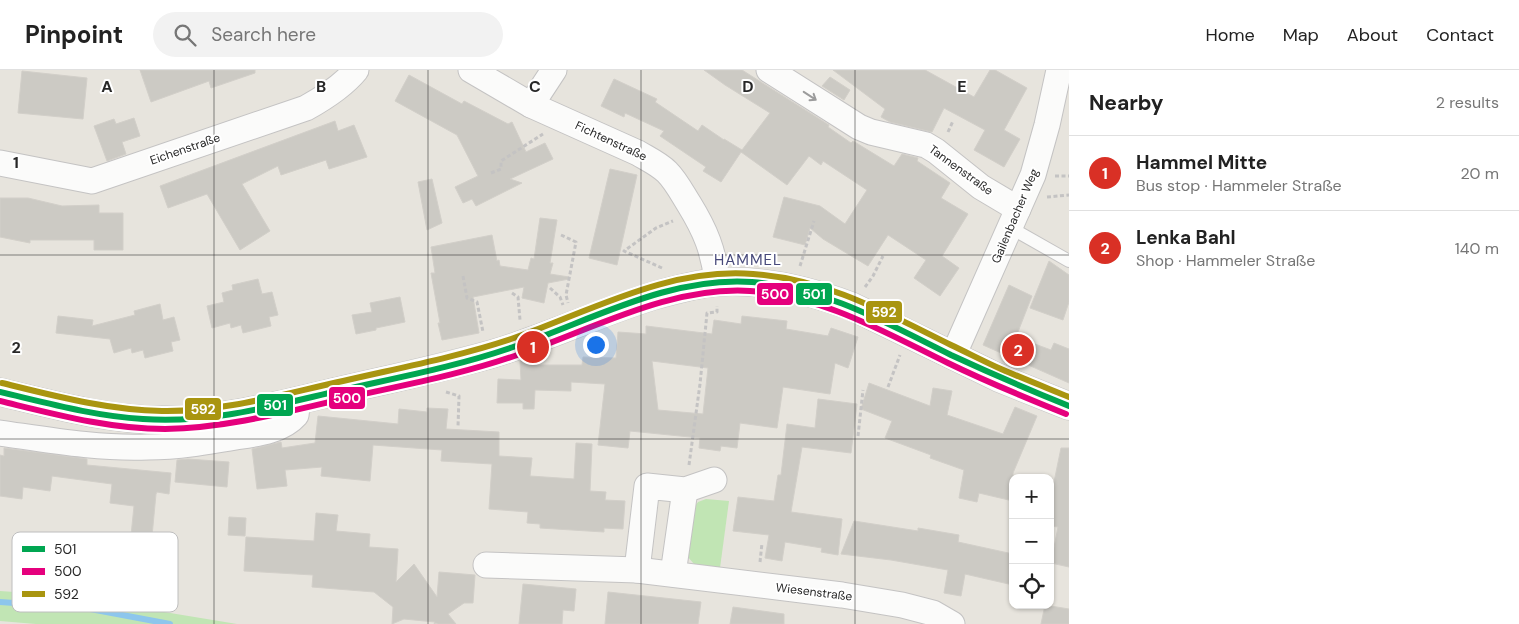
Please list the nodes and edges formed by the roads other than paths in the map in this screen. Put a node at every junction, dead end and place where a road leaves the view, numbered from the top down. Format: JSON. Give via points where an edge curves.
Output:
{"nodes":[{"id":1,"x":356,"y":70,"type":"edge"},
{"id":2,"x":471,"y":70,"type":"edge"},
{"id":3,"x":554,"y":70,"type":"edge"},
{"id":4,"x":769,"y":70,"type":"edge"},
{"id":5,"x":1059,"y":70,"type":"edge"},
{"id":6,"x":531,"y":106,"type":"junction"},
{"id":7,"x":0,"y":163,"type":"edge"},
{"id":8,"x":1014,"y":218,"type":"junction"},
{"id":9,"x":1069,"y":261,"type":"edge"},
{"id":10,"x":717,"y":282,"type":"junction"},
{"id":11,"x":953,"y":356,"type":"junction"},
{"id":12,"x":0,"y":392,"type":"edge"},
{"id":13,"x":298,"y":400,"type":"junction"},
{"id":14,"x":1069,"y":406,"type":"edge"},
{"id":15,"x":0,"y":433,"type":"edge"},
{"id":16,"x":714,"y":480,"type":"dead end"},
{"id":17,"x":685,"y":490,"type":"junction"},
{"id":18,"x":486,"y":565,"type":"dead end"},
{"id":19,"x":637,"y":570,"type":"junction"},
{"id":20,"x":673,"y":574,"type":"junction"},
{"id":21,"x":952,"y":624,"type":"edge"}],
"edges":[{"from":1,"to":7,"type":"street","name":"Eichenstraße","via":[[325,97],[306,108],[92,181]]},
{"from":2,"to":6,"type":"street","name":"Fichtenstraße"},
{"from":3,"to":6,"type":"street"},
{"from":4,"to":8,"type":"street","name":"Tannenstraße","one_way":true,"via":[[859,127],[926,145],[981,187]]},
{"from":5,"to":8,"type":"street","name":"Gailenbacher Weg","via":[[1033,175]]},
{"from":6,"to":10,"type":"street","name":"Fichtenstraße","via":[[638,153],[666,172],[677,184],[707,236]]},
{"from":8,"to":9,"type":"lane"},
{"from":8,"to":11,"type":"street","name":"Gailenbacher Weg"},
{"from":10,"to":11,"type":"main road","via":[[792,288],[829,298]]},
{"from":10,"to":13,"type":"main road","via":[[635,302],[473,359]]},
{"from":11,"to":14,"type":"main road"},
{"from":12,"to":13,"type":"main road","via":[[115,417],[164,420],[240,414]]},
{"from":13,"to":15,"type":"street","via":[[296,415],[282,425],[243,436],[189,444],[116,447]]},
{"from":16,"to":17,"type":"street"},
{"from":17,"to":19,"type":"street","via":[[648,486]]},
{"from":17,"to":20,"type":"street"},
{"from":18,"to":19,"type":"street","name":"Wiesenstraße"},
{"from":19,"to":20,"type":"street","name":"Wiesenstraße"},
{"from":20,"to":21,"type":"street","name":"Wiesenstraße","via":[[902,605],[933,613]]}]}
